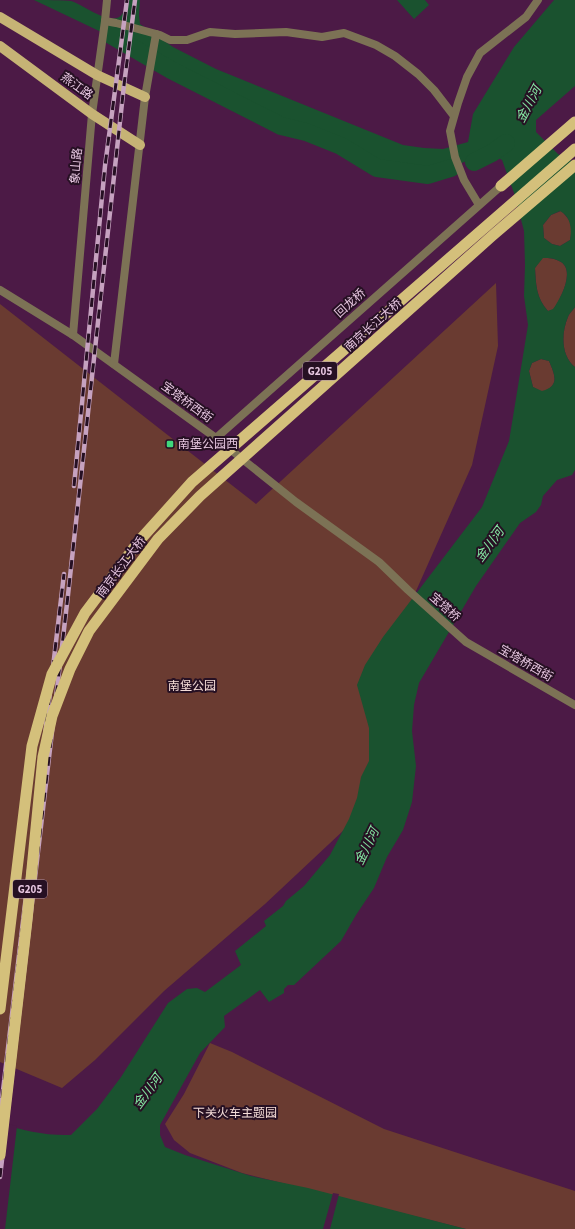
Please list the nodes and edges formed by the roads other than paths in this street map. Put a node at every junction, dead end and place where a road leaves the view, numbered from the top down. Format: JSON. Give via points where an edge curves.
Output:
{"nodes":[{"id":1,"x":108,"y":0,"type":"edge"},
{"id":2,"x":538,"y":0,"type":"edge"},
{"id":3,"x":0,"y":17,"type":"edge"},
{"id":4,"x":105,"y":21,"type":"junction"},
{"id":5,"x":156,"y":35,"type":"junction"},
{"id":6,"x":0,"y":46,"type":"edge"},
{"id":7,"x":98,"y":72,"type":"junction"},
{"id":8,"x":145,"y":96,"type":"junction"},
{"id":9,"x":92,"y":114,"type":"junction"},
{"id":10,"x":454,"y":116,"type":"junction"},
{"id":11,"x":575,"y":122,"type":"edge"},
{"id":12,"x":140,"y":145,"type":"junction"},
{"id":13,"x":575,"y":149,"type":"edge"},
{"id":14,"x":575,"y":165,"type":"edge"},
{"id":15,"x":501,"y":186,"type":"joint"},
{"id":16,"x":479,"y":204,"type":"junction"},
{"id":17,"x":0,"y":290,"type":"edge"},
{"id":18,"x":73,"y":334,"type":"junction"},
{"id":19,"x":114,"y":364,"type":"junction"},
{"id":20,"x":216,"y":438,"type":"junction"},
{"id":21,"x":408,"y":590,"type":"joint"},
{"id":22,"x":466,"y":642,"type":"joint"},
{"id":23,"x":575,"y":705,"type":"edge"},
{"id":24,"x":0,"y":1009,"type":"edge"},
{"id":25,"x":0,"y":1155,"type":"edge"}],
"edges":[{"from":1,"to":4,"type":"street","name":"象山路"},
{"from":2,"to":10,"type":"street","via":[[526,17],[480,54],[467,77]]},
{"from":3,"to":7,"type":"main road"},
{"from":4,"to":5,"type":"street"},
{"from":4,"to":7,"type":"street","name":"象山路"},
{"from":5,"to":8,"type":"street"},
{"from":5,"to":10,"type":"street","via":[[170,40],[187,40],[210,32],[286,32],[322,37],[344,34],[376,45],[395,56],[434,90]]},
{"from":6,"to":9,"type":"main road","name":"燕江路"},
{"from":7,"to":8,"type":"main road"},
{"from":7,"to":9,"type":"street","name":"象山路"},
{"from":8,"to":12,"type":"street"},
{"from":9,"to":12,"type":"main road","name":"燕江路"},
{"from":9,"to":18,"type":"street","name":"象山路"},
{"from":10,"to":16,"type":"street","via":[[450,131],[455,157],[464,180]]},
{"from":11,"to":15,"type":"highway"},
{"from":12,"to":19,"type":"street"},
{"from":13,"to":24,"type":"highway","name":"南京长江大桥","number":"G205","bridge":true,"via":[[192,482],[139,541],[84,613],[52,674],[32,746]]},
{"from":14,"to":25,"type":"highway","name":"南京长江大桥","number":"G205","bridge":true,"via":[[200,496],[158,540],[89,631],[70,668],[52,716],[43,757]]},
{"from":15,"to":16,"type":"street","name":"回龙桥"},
{"from":16,"to":20,"type":"street","name":"回龙桥"},
{"from":17,"to":18,"type":"street","name":"宝塔桥西街"},
{"from":18,"to":19,"type":"street","name":"宝塔桥西街"},
{"from":19,"to":20,"type":"street","name":"宝塔桥西街"},
{"from":20,"to":21,"type":"street","name":"宝塔桥西街","via":[[296,502],[379,562]]},
{"from":21,"to":22,"type":"street","name":"宝塔桥"},
{"from":22,"to":23,"type":"street","name":"宝塔桥西街"}]}
